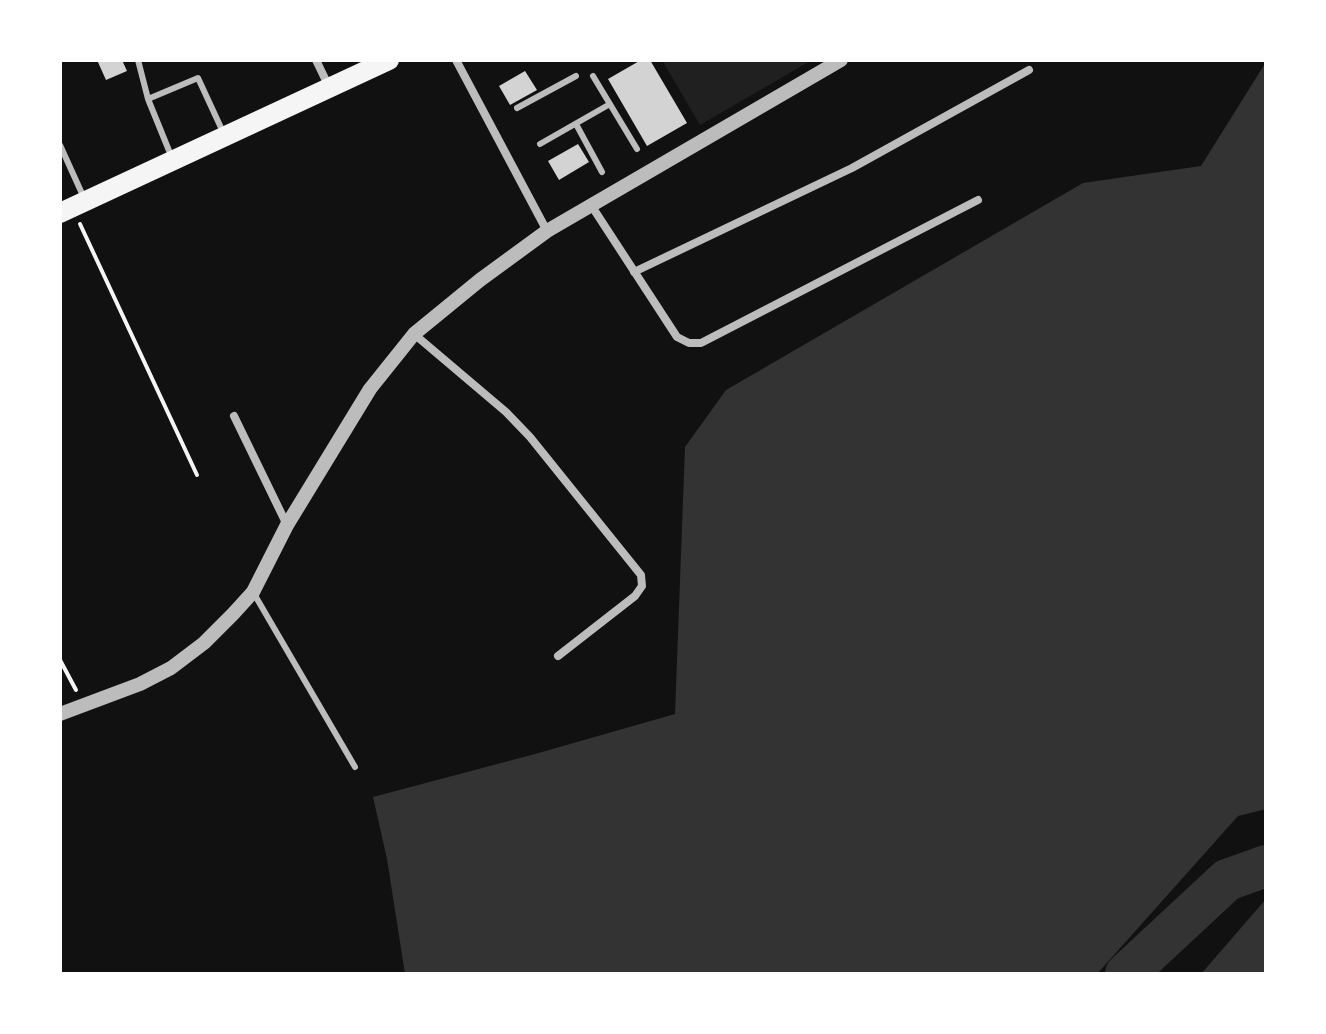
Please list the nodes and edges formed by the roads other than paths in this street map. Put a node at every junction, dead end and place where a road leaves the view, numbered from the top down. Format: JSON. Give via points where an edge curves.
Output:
{"nodes":[{"id":1,"x":138,"y":60,"type":"edge"},
{"id":2,"x":316,"y":60,"type":"edge"},
{"id":3,"x":389,"y":60,"type":"edge"},
{"id":4,"x":456,"y":60,"type":"edge"},
{"id":5,"x":841,"y":60,"type":"edge"},
{"id":6,"x":1029,"y":70,"type":"dead end"},
{"id":7,"x":576,"y":76,"type":"dead end"},
{"id":8,"x":593,"y":76,"type":"dead end"},
{"id":9,"x":330,"y":90,"type":"junction"},
{"id":10,"x":148,"y":99,"type":"junction"},
{"id":11,"x":610,"y":104,"type":"junction"},
{"id":12,"x":517,"y":108,"type":"dead end"},
{"id":13,"x":576,"y":124,"type":"junction"},
{"id":14,"x":226,"y":137,"type":"junction"},
{"id":15,"x":540,"y":144,"type":"dead end"},
{"id":16,"x":60,"y":145,"type":"edge"},
{"id":17,"x":637,"y":149,"type":"dead end"},
{"id":18,"x":173,"y":161,"type":"junction"},
{"id":19,"x":602,"y":172,"type":"dead end"},
{"id":20,"x":978,"y":200,"type":"dead end"},
{"id":21,"x":85,"y":201,"type":"junction"},
{"id":22,"x":591,"y":205,"type":"junction"},
{"id":23,"x":60,"y":213,"type":"edge"},
{"id":24,"x":547,"y":231,"type":"junction"},
{"id":25,"x":634,"y":272,"type":"junction"},
{"id":26,"x":414,"y":334,"type":"junction"},
{"id":27,"x":234,"y":416,"type":"dead end"},
{"id":28,"x":287,"y":525,"type":"junction"},
{"id":29,"x":253,"y":592,"type":"junction"},
{"id":30,"x":558,"y":656,"type":"dead end"},
{"id":31,"x":60,"y":714,"type":"edge"},
{"id":32,"x":355,"y":767,"type":"dead end"}],
"edges":[{"from":1,"to":10,"type":"lane"},
{"from":2,"to":9,"type":"street"},
{"from":3,"to":9,"type":"highway"},
{"from":4,"to":24,"type":"street"},
{"from":5,"to":22,"type":"street"},
{"from":6,"to":25,"type":"street","via":[[852,168]]},
{"from":7,"to":12,"type":"lane"},
{"from":8,"to":11,"type":"lane"},
{"from":9,"to":14,"type":"highway"},
{"from":10,"to":14,"type":"lane","via":[[198,78]]},
{"from":10,"to":18,"type":"lane"},
{"from":11,"to":13,"type":"lane"},
{"from":11,"to":17,"type":"lane"},
{"from":13,"to":15,"type":"lane"},
{"from":13,"to":19,"type":"lane"},
{"from":14,"to":18,"type":"highway"},
{"from":16,"to":21,"type":"lane"},
{"from":18,"to":21,"type":"highway"},
{"from":20,"to":25,"type":"street","via":[[701,343],[677,337]]},
{"from":21,"to":23,"type":"highway"},
{"from":22,"to":24,"type":"street"},
{"from":22,"to":25,"type":"street"},
{"from":24,"to":26,"type":"street"},
{"from":26,"to":28,"type":"street","via":[[370,389]]},
{"from":26,"to":30,"type":"street","via":[[530,437],[641,575],[635,596]]},
{"from":27,"to":28,"type":"street"},
{"from":28,"to":29,"type":"street"},
{"from":29,"to":31,"type":"street","via":[[204,643],[171,668]]},
{"from":29,"to":32,"type":"lane"}]}
